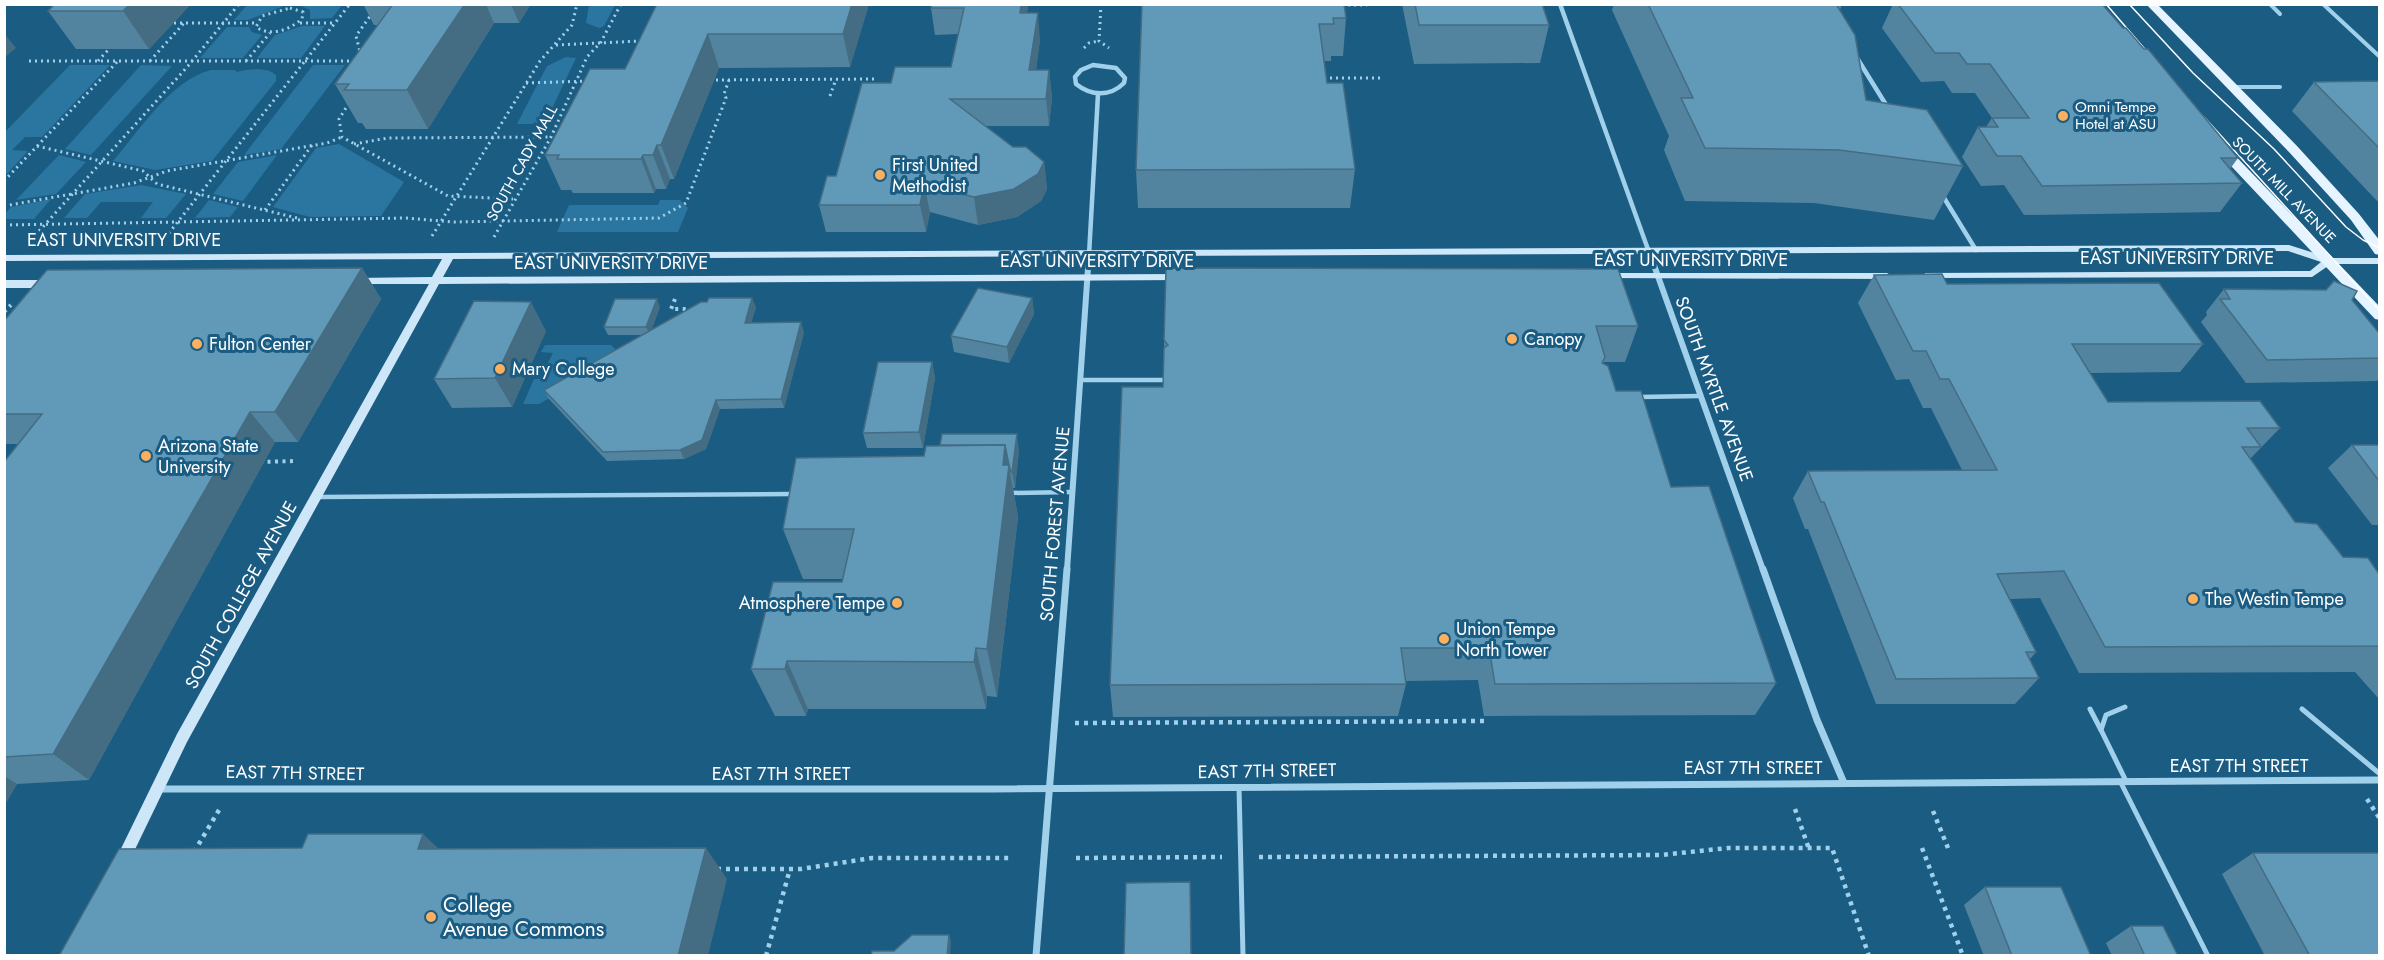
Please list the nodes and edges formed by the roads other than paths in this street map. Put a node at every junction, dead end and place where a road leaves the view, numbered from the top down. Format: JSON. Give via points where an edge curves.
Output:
{"nodes":[{"id":1,"x":1560,"y":4,"type":"edge"},
{"id":2,"x":2151,"y":4,"type":"edge"},
{"id":3,"x":2270,"y":4,"type":"edge"},
{"id":4,"x":2323,"y":4,"type":"edge"},
{"id":5,"x":2280,"y":14,"type":"dead end"},
{"id":6,"x":1854,"y":54,"type":"edge"},
{"id":7,"x":2379,"y":57,"type":"edge"},
{"id":8,"x":2229,"y":87,"type":"junction"},
{"id":9,"x":2280,"y":87,"type":"dead end"},
{"id":10,"x":1098,"y":94,"type":"junction"},
{"id":11,"x":1891,"y":114,"type":"edge"},
{"id":12,"x":2211,"y":136,"type":"edge"},
{"id":13,"x":1935,"y":183,"type":"edge"},
{"id":14,"x":1650,"y":250,"type":"junction"},
{"id":15,"x":1976,"y":250,"type":"junction"},
{"id":16,"x":2379,"y":251,"type":"edge"},
{"id":17,"x":1089,"y":253,"type":"junction"},
{"id":18,"x":450,"y":255,"type":"junction"},
{"id":19,"x":4,"y":258,"type":"edge"},
{"id":20,"x":2329,"y":261,"type":"junction"},
{"id":21,"x":2379,"y":261,"type":"edge"},
{"id":22,"x":68,"y":271,"type":"junction"},
{"id":23,"x":1916,"y":275,"type":"edge"},
{"id":24,"x":1590,"y":276,"type":"edge"},
{"id":25,"x":1659,"y":276,"type":"junction"},
{"id":26,"x":1904,"y":276,"type":"edge"},
{"id":27,"x":1195,"y":277,"type":"edge"},
{"id":28,"x":1088,"y":278,"type":"junction"},
{"id":29,"x":342,"y":281,"type":"edge"},
{"id":30,"x":436,"y":281,"type":"junction"},
{"id":31,"x":4,"y":284,"type":"edge"},
{"id":32,"x":2379,"y":316,"type":"edge"},
{"id":33,"x":1081,"y":380,"type":"junction"},
{"id":34,"x":1164,"y":380,"type":"edge"},
{"id":35,"x":1700,"y":396,"type":"junction"},
{"id":36,"x":1637,"y":397,"type":"edge"},
{"id":37,"x":1072,"y":492,"type":"junction"},
{"id":38,"x":1001,"y":493,"type":"edge"},
{"id":39,"x":802,"y":494,"type":"edge"},
{"id":40,"x":315,"y":497,"type":"junction"},
{"id":41,"x":2125,"y":707,"type":"dead end"},
{"id":42,"x":2090,"y":709,"type":"dead end"},
{"id":43,"x":2302,"y":709,"type":"dead end"},
{"id":44,"x":2101,"y":730,"type":"junction"},
{"id":45,"x":2379,"y":774,"type":"edge"},
{"id":46,"x":2379,"y":780,"type":"edge"},
{"id":47,"x":2123,"y":781,"type":"junction"},
{"id":48,"x":1844,"y":783,"type":"junction"},
{"id":49,"x":1239,"y":786,"type":"junction"},
{"id":50,"x":1050,"y":788,"type":"junction"},
{"id":51,"x":155,"y":789,"type":"junction"},
{"id":52,"x":112,"y":879,"type":"edge"},
{"id":53,"x":1036,"y":956,"type":"edge"},
{"id":54,"x":1243,"y":956,"type":"edge"},
{"id":55,"x":2208,"y":956,"type":"edge"}],
"edges":[{"from":1,"to":14,"type":"street","name":"SOUTH MYRTLE AVENUE"},
{"from":2,"to":8,"type":"main road","name":"SOUTH MILL AVENUE"},
{"from":3,"to":5,"type":"lane"},
{"from":4,"to":7,"type":"lane"},
{"from":6,"to":11,"type":"street"},
{"from":8,"to":9,"type":"lane"},
{"from":8,"to":16,"type":"main road","name":"SOUTH MILL AVENUE","via":[[2324,183]]},
{"from":10,"to":10,"type":"street","via":[[1115,91],[1124,83],[1121,70],[1109,65],[1086,67],[1075,77],[1079,88]]},
{"from":10,"to":17,"type":"street","name":"SOUTH FOREST AVENUE"},
{"from":12,"to":20,"type":"main road","name":"SOUTH MILL AVENUE"},
{"from":13,"to":15,"type":"street"},
{"from":14,"to":15,"type":"main road","name":"EAST UNIVERSITY DRIVE"},
{"from":14,"to":17,"type":"main road","name":"EAST UNIVERSITY DRIVE"},
{"from":14,"to":25,"type":"street","name":"SOUTH MYRTLE AVENUE"},
{"from":15,"to":20,"type":"main road","name":"EAST UNIVERSITY DRIVE","via":[[2289,248]]},
{"from":17,"to":18,"type":"main road","name":"EAST UNIVERSITY DRIVE"},
{"from":17,"to":28,"type":"street","name":"SOUTH FOREST AVENUE"},
{"from":18,"to":22,"type":"main road","name":"EAST UNIVERSITY DRIVE"},
{"from":18,"to":30,"type":"main road","name":"SOUTH COLLEGE AVENUE"},
{"from":19,"to":22,"type":"main road","name":"EAST UNIVERSITY DRIVE"},
{"from":20,"to":21,"type":"main road","name":"EAST UNIVERSITY DRIVE"},
{"from":20,"to":23,"type":"main road","name":"EAST UNIVERSITY DRIVE","via":[[2312,274]]},
{"from":20,"to":32,"type":"main road","name":"SOUTH MILL AVENUE"},
{"from":22,"to":31,"type":"main road","name":"EAST UNIVERSITY DRIVE"},
{"from":24,"to":25,"type":"main road","name":"EAST UNIVERSITY DRIVE"},
{"from":25,"to":26,"type":"main road","name":"EAST UNIVERSITY DRIVE"},
{"from":25,"to":35,"type":"street","name":"SOUTH MYRTLE AVENUE"},
{"from":27,"to":28,"type":"main road","name":"EAST UNIVERSITY DRIVE"},
{"from":28,"to":30,"type":"main road","name":"EAST UNIVERSITY DRIVE"},
{"from":28,"to":33,"type":"street","name":"SOUTH FOREST AVENUE"},
{"from":29,"to":30,"type":"main road","name":"EAST UNIVERSITY DRIVE"},
{"from":30,"to":40,"type":"main road","name":"SOUTH COLLEGE AVENUE"},
{"from":33,"to":34,"type":"lane"},
{"from":33,"to":37,"type":"street","name":"SOUTH FOREST AVENUE"},
{"from":35,"to":36,"type":"lane"},
{"from":35,"to":48,"type":"street","name":"SOUTH MYRTLE AVENUE","via":[[1817,720]]},
{"from":37,"to":38,"type":"lane"},
{"from":37,"to":50,"type":"street","name":"SOUTH FOREST AVENUE"},
{"from":39,"to":40,"type":"lane"},
{"from":40,"to":51,"type":"main road","name":"SOUTH COLLEGE AVENUE"},
{"from":41,"to":44,"type":"lane","via":[[2106,715]]},
{"from":42,"to":44,"type":"lane"},
{"from":43,"to":45,"type":"lane"},
{"from":44,"to":47,"type":"lane"},
{"from":46,"to":47,"type":"street","name":"EAST 7TH STREET"},
{"from":47,"to":48,"type":"street","name":"EAST 7TH STREET"},
{"from":47,"to":55,"type":"lane"},
{"from":48,"to":49,"type":"street","name":"EAST 7TH STREET"},
{"from":49,"to":50,"type":"street","name":"EAST 7TH STREET"},
{"from":49,"to":54,"type":"lane"},
{"from":50,"to":51,"type":"street","name":"EAST 7TH STREET"},
{"from":50,"to":53,"type":"street","name":"SOUTH FOREST AVENUE"},
{"from":51,"to":52,"type":"main road","name":"SOUTH COLLEGE AVENUE"}]}
